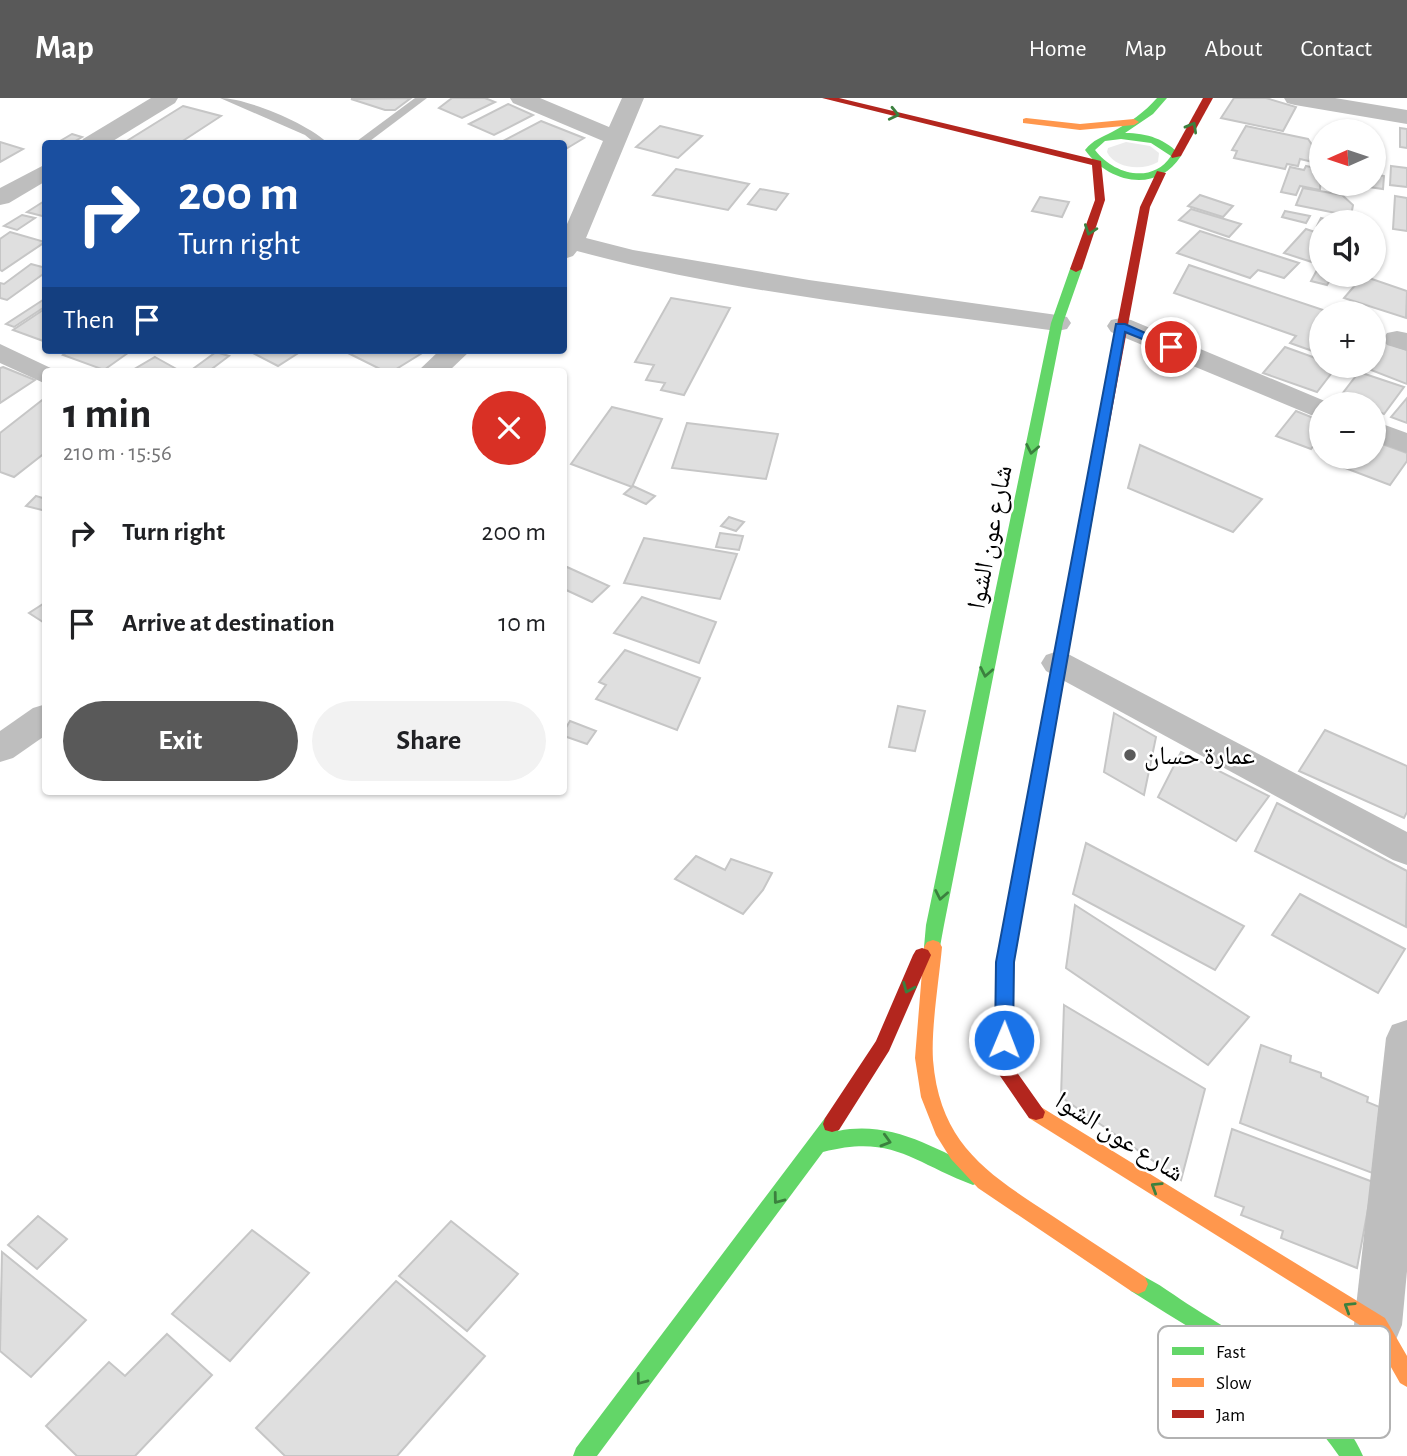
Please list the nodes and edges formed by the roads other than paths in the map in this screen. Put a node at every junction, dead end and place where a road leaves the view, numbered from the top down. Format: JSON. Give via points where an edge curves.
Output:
{"nodes":[{"id":1,"x":167,"y":98,"type":"edge"},
{"id":2,"x":225,"y":98,"type":"edge"},
{"id":3,"x":422,"y":98,"type":"edge"},
{"id":4,"x":521,"y":98,"type":"edge"},
{"id":5,"x":633,"y":98,"type":"edge"},
{"id":6,"x":827,"y":98,"type":"edge"},
{"id":7,"x":1162,"y":98,"type":"edge"},
{"id":8,"x":1208,"y":98,"type":"edge"},
{"id":9,"x":1295,"y":98,"type":"edge"},
{"id":10,"x":1407,"y":117,"type":"edge"},
{"id":11,"x":1009,"y":118,"type":"dead end"},
{"id":12,"x":1134,"y":122,"type":"junction"},
{"id":13,"x":1062,"y":129,"type":"junction"},
{"id":14,"x":1112,"y":136,"type":"junction"},
{"id":15,"x":616,"y":138,"type":"junction"},
{"id":16,"x":98,"y":140,"type":"edge"},
{"id":17,"x":318,"y":140,"type":"edge"},
{"id":18,"x":364,"y":140,"type":"edge"},
{"id":19,"x":1051,"y":150,"type":"junction"},
{"id":20,"x":1176,"y":156,"type":"junction"},
{"id":21,"x":1097,"y":163,"type":"junction"},
{"id":22,"x":42,"y":173,"type":"edge"},
{"id":23,"x":1161,"y":173,"type":"junction"},
{"id":24,"x":1099,"y":190,"type":"junction"},
{"id":25,"x":0,"y":198,"type":"edge"},
{"id":26,"x":567,"y":243,"type":"edge"},
{"id":27,"x":567,"y":245,"type":"edge"},
{"id":28,"x":1057,"y":323,"type":"junction"},
{"id":29,"x":1121,"y":326,"type":"junction"},
{"id":30,"x":0,"y":352,"type":"edge"},
{"id":31,"x":452,"y":354,"type":"edge"},
{"id":32,"x":436,"y":368,"type":"edge"},
{"id":33,"x":42,"y":374,"type":"edge"},
{"id":34,"x":1309,"y":404,"type":"edge"},
{"id":35,"x":1386,"y":435,"type":"edge"},
{"id":36,"x":1407,"y":444,"type":"edge"},
{"id":37,"x":1058,"y":663,"type":"junction"},
{"id":38,"x":42,"y":720,"type":"edge"},
{"id":39,"x":0,"y":749,"type":"edge"},
{"id":40,"x":1407,"y":850,"type":"edge"},
{"id":41,"x":935,"y":925,"type":"junction"},
{"id":42,"x":1407,"y":1038,"type":"edge"},
{"id":43,"x":819,"y":1144,"type":"junction"},
{"id":44,"x":985,"y":1182,"type":"junction"},
{"id":45,"x":1378,"y":1325,"type":"joint"},
{"id":46,"x":1201,"y":1326,"type":"edge"},
{"id":47,"x":1390,"y":1347,"type":"edge"},
{"id":48,"x":1407,"y":1377,"type":"edge"},
{"id":49,"x":1342,"y":1438,"type":"edge"},
{"id":50,"x":584,"y":1456,"type":"edge"},
{"id":51,"x":1352,"y":1456,"type":"edge"}],
"edges":[{"from":1,"to":16,"type":"street"},
{"from":2,"to":17,"type":"lane"},
{"from":3,"to":18,"type":"lane"},
{"from":4,"to":15,"type":"street"},
{"from":5,"to":15,"type":"street"},
{"from":6,"to":19,"type":"main road","one_way":true},
{"from":7,"to":12,"type":"main road"},
{"from":20,"to":8,"type":"main road","one_way":true},
{"from":9,"to":10,"type":"street"},
{"from":11,"to":13,"type":"main road"},
{"from":12,"to":13,"type":"main road"},
{"from":12,"to":14,"type":"main road"},
{"from":13,"to":14,"type":"main road"},
{"from":14,"to":20,"type":"main road","via":[[1151,139]]},
{"from":14,"to":21,"type":"main road","via":[[1090,150]]},
{"from":15,"to":26,"type":"street"},
{"from":19,"to":21,"type":"main road"},
{"from":19,"to":24,"type":"main road","via":[[1079,168]]},
{"from":20,"to":23,"type":"main road","name":"شارع عون الشوا","via":[[1171,169]]},
{"from":21,"to":23,"type":"main road","via":[[1127,175]]},
{"from":21,"to":24,"type":"main road","name":"شارع عون الشوا"},
{"from":22,"to":25,"type":"street"},
{"from":23,"to":29,"type":"main road","name":"شارع عون الشوا","via":[[1145,207]]},
{"from":24,"to":28,"type":"main road","name":"شارع عون الشوا","one_way":true,"via":[[1100,200]]},
{"from":27,"to":28,"type":"street","via":[[809,288]]},
{"from":28,"to":41,"type":"main road","name":"شارع عون الشوا","one_way":true},
{"from":29,"to":34,"type":"street"},
{"from":29,"to":37,"type":"main road","name":"شارع عون الشوا"},
{"from":30,"to":33,"type":"street"},
{"from":31,"to":32,"type":"street"},
{"from":35,"to":36,"type":"street"},
{"from":37,"to":40,"type":"street"},
{"from":45,"to":37,"type":"main road","name":"شارع عون الشوا","one_way":true,"via":[[1031,1110],[1007,1073],[1005,962]]},
{"from":38,"to":39,"type":"street"},
{"from":41,"to":43,"type":"main road","name":"شارع عون الشوا","one_way":true,"via":[[883,1045]]},
{"from":41,"to":44,"type":"main road","name":"شارع عون الشوا","via":[[924,1058],[930,1097],[958,1153]]},
{"from":42,"to":45,"type":"street"},
{"from":43,"to":44,"type":"main road","name":"شارع عون الشوا","one_way":true,"via":[[873,1137],[912,1148]]},
{"from":43,"to":50,"type":"main road","name":"شارع عون الشوا","one_way":true},
{"from":44,"to":46,"type":"main road","name":"شارع عون الشوا"},
{"from":47,"to":48,"type":"main road","name":"شارع عون الشوا"},
{"from":49,"to":51,"type":"main road","name":"شارع عون الشوا"}]}
